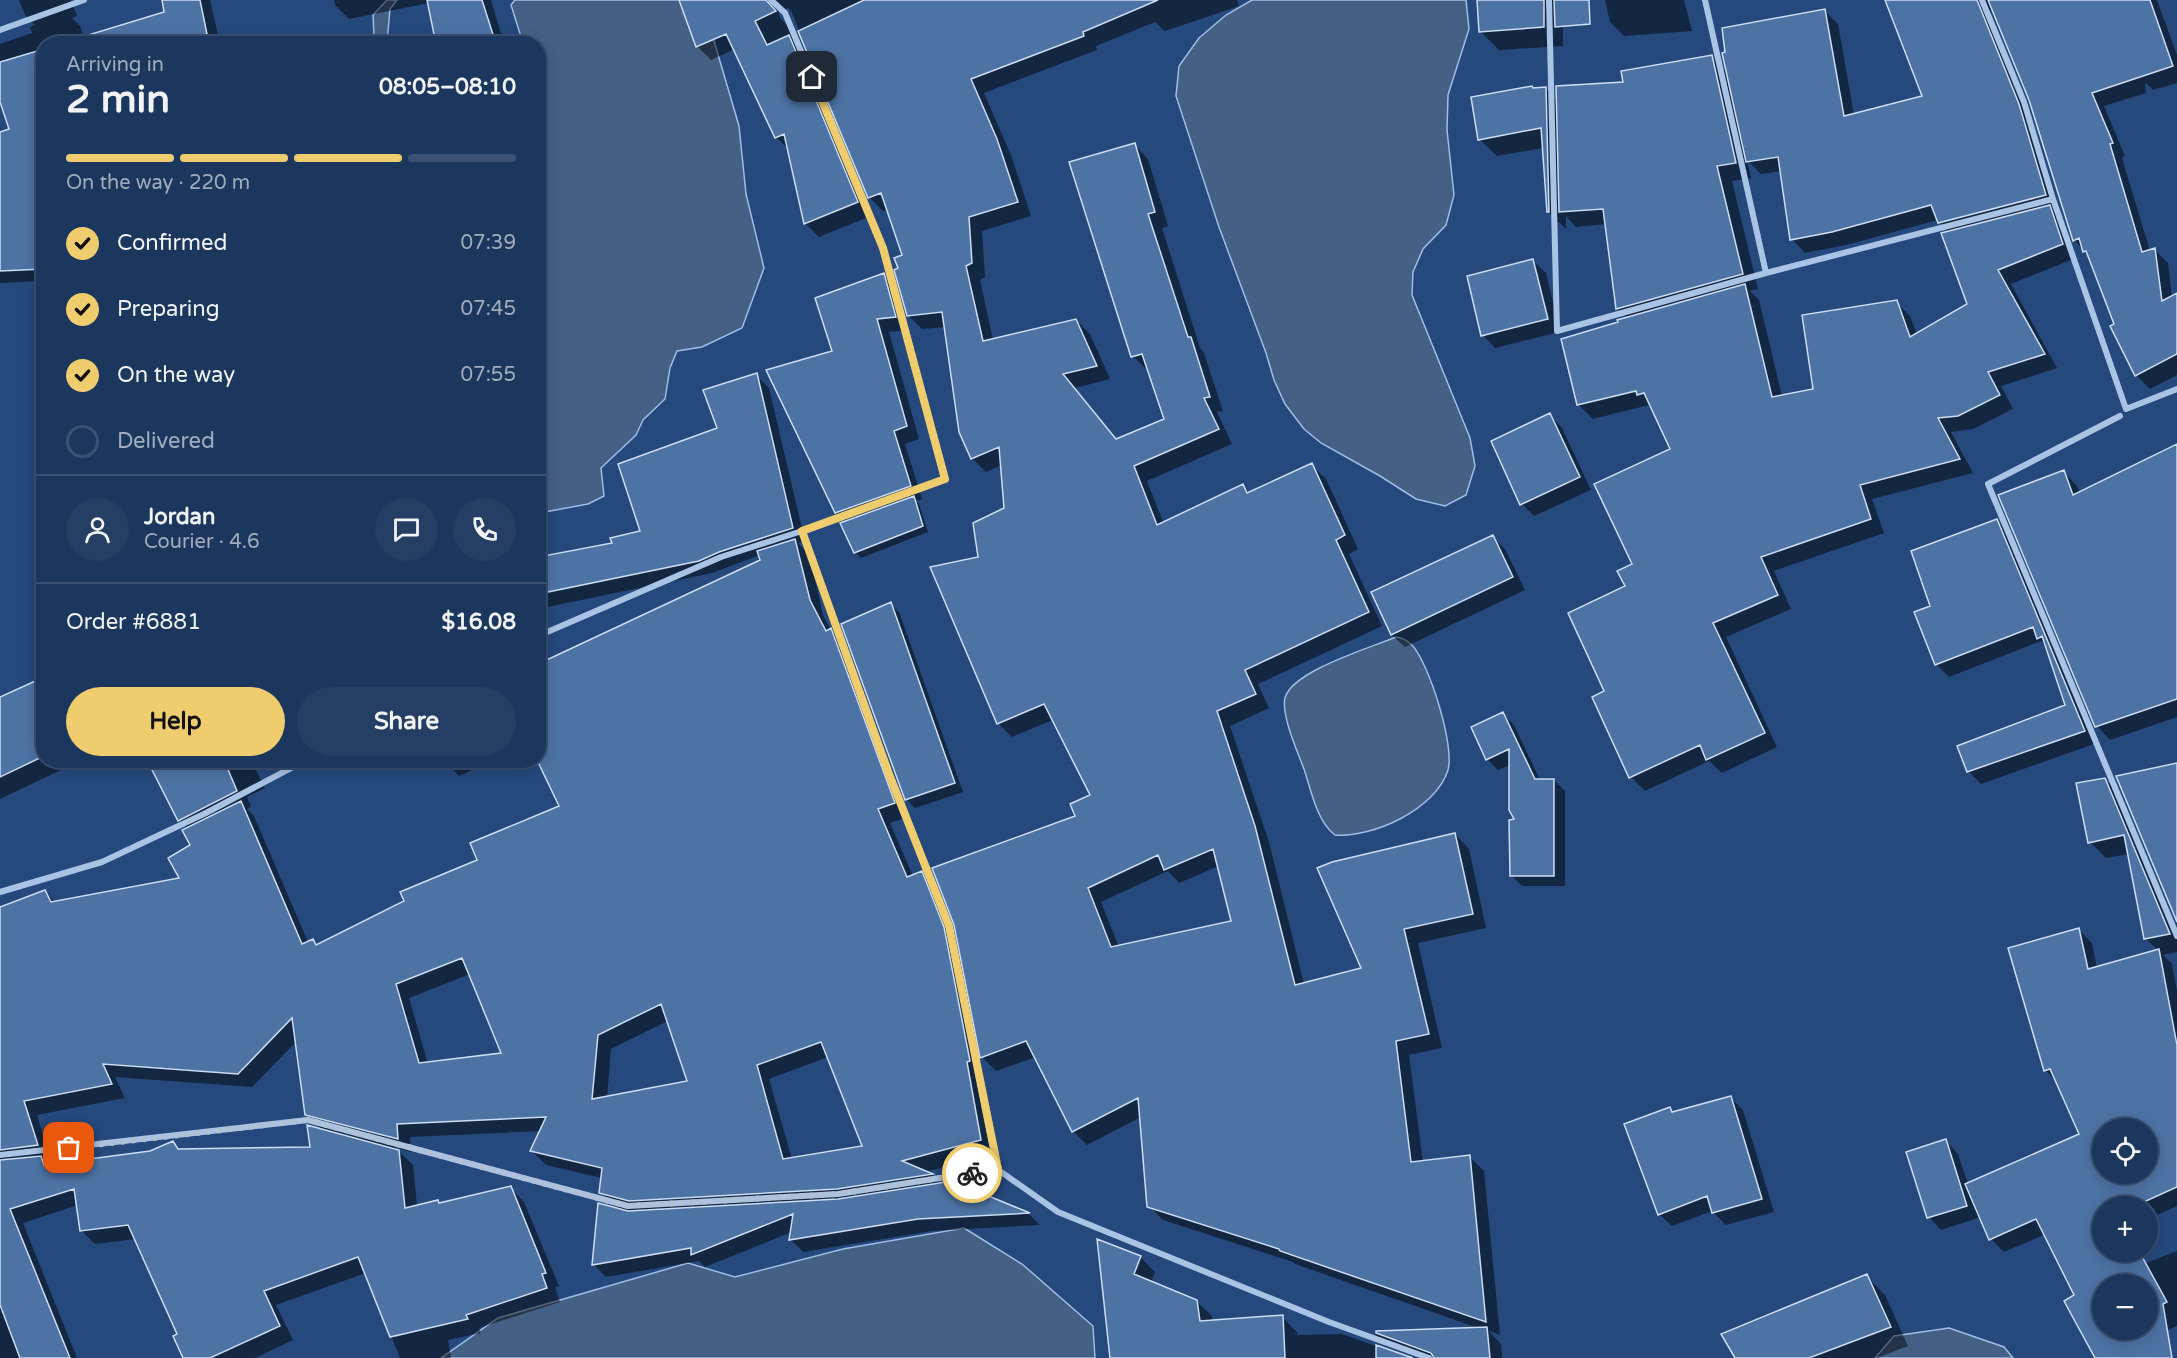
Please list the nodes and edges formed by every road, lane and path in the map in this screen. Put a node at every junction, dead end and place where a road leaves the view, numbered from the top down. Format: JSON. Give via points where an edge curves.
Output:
{"nodes":[{"id":1,"x":84,"y":0,"type":"edge"},
{"id":2,"x":771,"y":0,"type":"edge"},
{"id":3,"x":1549,"y":0,"type":"edge"},
{"id":4,"x":1705,"y":0,"type":"edge"},
{"id":5,"x":1982,"y":0,"type":"edge"},
{"id":6,"x":0,"y":30,"type":"edge"},
{"id":7,"x":2053,"y":199,"type":"junction"},
{"id":8,"x":1766,"y":273,"type":"junction"},
{"id":9,"x":2177,"y":390,"type":"edge"},
{"id":10,"x":2120,"y":416,"type":"dead end"},
{"id":11,"x":802,"y":531,"type":"junction"},
{"id":12,"x":546,"y":633,"type":"edge"},
{"id":13,"x":291,"y":768,"type":"edge"},
{"id":14,"x":0,"y":892,"type":"edge"},
{"id":15,"x":2177,"y":936,"type":"edge"},
{"id":16,"x":0,"y":1155,"type":"edge"},
{"id":17,"x":998,"y":1169,"type":"junction"},
{"id":18,"x":1428,"y":1358,"type":"edge"}],
"edges":[{"from":1,"to":6,"type":"street"},
{"from":2,"to":11,"type":"street","via":[[784,13],[883,248],[945,479]]},
{"from":3,"to":8,"type":"street","via":[[1557,331]]},
{"from":4,"to":8,"type":"street"},
{"from":5,"to":7,"type":"street","via":[[2024,102]]},
{"from":7,"to":8,"type":"street"},
{"from":7,"to":9,"type":"street","via":[[2126,409]]},
{"from":10,"to":15,"type":"street","via":[[1988,484]]},
{"from":11,"to":12,"type":"street","via":[[721,557]]},
{"from":11,"to":17,"type":"street","via":[[889,774],[949,926]]},
{"from":13,"to":14,"type":"street","via":[[102,861]]},
{"from":16,"to":17,"type":"street","via":[[308,1120],[627,1206],[838,1194]]},
{"from":17,"to":18,"type":"street","via":[[1058,1212]]}]}
